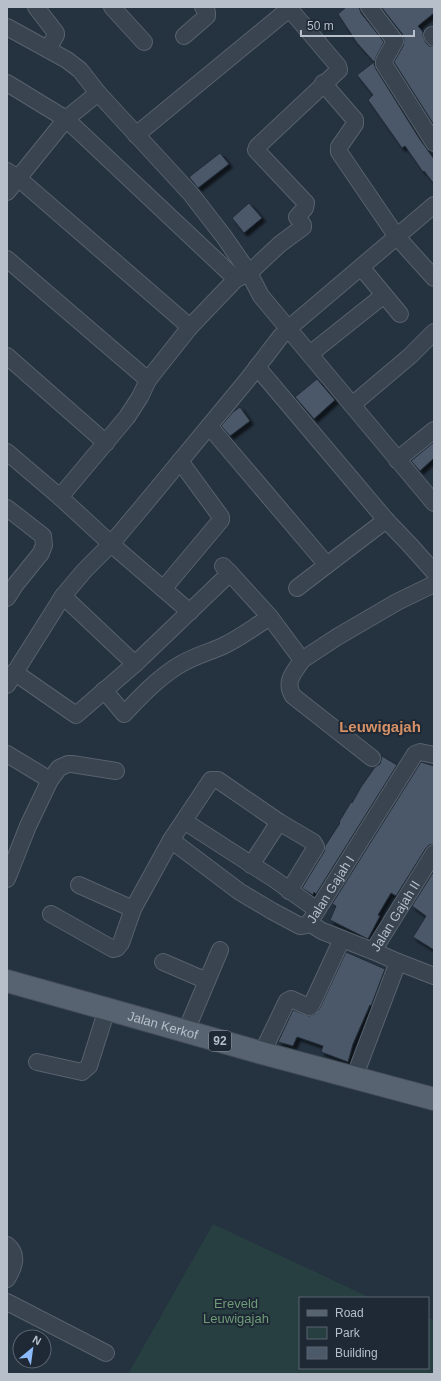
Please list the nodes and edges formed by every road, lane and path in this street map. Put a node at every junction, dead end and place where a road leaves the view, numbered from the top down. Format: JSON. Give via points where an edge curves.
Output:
{"nodes":[{"id":1,"x":36,"y":7,"type":"edge"},
{"id":2,"x":112,"y":7,"type":"edge"},
{"id":3,"x":203,"y":7,"type":"edge"},
{"id":4,"x":369,"y":7,"type":"edge"},
{"id":5,"x":288,"y":8,"type":"edge"},
{"id":6,"x":7,"y":27,"type":"edge"},
{"id":7,"x":184,"y":36,"type":"dead end"},
{"id":8,"x":144,"y":42,"type":"dead end"},
{"id":9,"x":48,"y":49,"type":"junction"},
{"id":10,"x":7,"y":83,"type":"edge"},
{"id":11,"x":324,"y":83,"type":"junction"},
{"id":12,"x":98,"y":93,"type":"junction"},
{"id":13,"x":66,"y":119,"type":"junction"},
{"id":14,"x":136,"y":135,"type":"junction"},
{"id":15,"x":434,"y":143,"type":"edge"},
{"id":16,"x":13,"y":174,"type":"edge"},
{"id":17,"x":7,"y":192,"type":"edge"},
{"id":18,"x":434,"y":204,"type":"edge"},
{"id":19,"x":397,"y":237,"type":"junction"},
{"id":20,"x":7,"y":259,"type":"edge"},
{"id":21,"x":361,"y":267,"type":"junction"},
{"id":22,"x":242,"y":276,"type":"junction"},
{"id":23,"x":434,"y":278,"type":"edge"},
{"id":24,"x":384,"y":295,"type":"junction"},
{"id":25,"x":400,"y":314,"type":"dead end"},
{"id":26,"x":190,"y":327,"type":"junction"},
{"id":27,"x":285,"y":332,"type":"junction"},
{"id":28,"x":434,"y":332,"type":"edge"},
{"id":29,"x":310,"y":354,"type":"junction"},
{"id":30,"x":7,"y":356,"type":"edge"},
{"id":31,"x":257,"y":367,"type":"junction"},
{"id":32,"x":148,"y":380,"type":"junction"},
{"id":33,"x":352,"y":405,"type":"junction"},
{"id":34,"x":209,"y":426,"type":"junction"},
{"id":35,"x":434,"y":430,"type":"edge"},
{"id":36,"x":106,"y":442,"type":"junction"},
{"id":37,"x":7,"y":452,"type":"edge"},
{"id":38,"x":398,"y":460,"type":"junction"},
{"id":39,"x":180,"y":461,"type":"junction"},
{"id":40,"x":60,"y":497,"type":"junction"},
{"id":41,"x":434,"y":503,"type":"edge"},
{"id":42,"x":7,"y":508,"type":"edge"},
{"id":43,"x":386,"y":520,"type":"junction"},
{"id":44,"x":110,"y":544,"type":"junction"},
{"id":45,"x":327,"y":566,"type":"junction"},
{"id":46,"x":434,"y":572,"type":"edge"},
{"id":47,"x":12,"y":581,"type":"edge"},
{"id":48,"x":434,"y":584,"type":"edge"},
{"id":49,"x":164,"y":588,"type":"junction"},
{"id":50,"x":297,"y":588,"type":"dead end"},
{"id":51,"x":62,"y":596,"type":"junction"},
{"id":52,"x":7,"y":598,"type":"edge"},
{"id":53,"x":190,"y":612,"type":"junction"},
{"id":54,"x":270,"y":616,"type":"junction"},
{"id":55,"x":302,"y":660,"type":"junction"},
{"id":56,"x":135,"y":664,"type":"junction"},
{"id":57,"x":11,"y":678,"type":"edge"},
{"id":58,"x":104,"y":690,"type":"junction"},
{"id":59,"x":7,"y":754,"type":"edge"},
{"id":60,"x":434,"y":756,"type":"edge"},
{"id":61,"x":372,"y":758,"type":"dead end"},
{"id":62,"x":116,"y":771,"type":"dead end"},
{"id":63,"x":50,"y":780,"type":"junction"},
{"id":64,"x":184,"y":821,"type":"junction"},
{"id":65,"x":279,"y":822,"type":"junction"},
{"id":66,"x":171,"y":840,"type":"junction"},
{"id":67,"x":434,"y":853,"type":"edge"},
{"id":68,"x":251,"y":865,"type":"junction"},
{"id":69,"x":7,"y":879,"type":"edge"},
{"id":70,"x":79,"y":886,"type":"dead end"},
{"id":71,"x":289,"y":891,"type":"junction"},
{"id":72,"x":134,"y":909,"type":"junction"},
{"id":73,"x":51,"y":914,"type":"dead end"},
{"id":74,"x":313,"y":916,"type":"junction"},
{"id":75,"x":342,"y":939,"type":"junction"},
{"id":76,"x":220,"y":950,"type":"dead end"},
{"id":77,"x":373,"y":951,"type":"junction"},
{"id":78,"x":163,"y":962,"type":"dead end"},
{"id":79,"x":398,"y":962,"type":"junction"},
{"id":80,"x":433,"y":974,"type":"edge"},
{"id":81,"x":207,"y":981,"type":"junction"},
{"id":82,"x":7,"y":982,"type":"edge"},
{"id":83,"x":107,"y":1009,"type":"junction"},
{"id":84,"x":186,"y":1031,"type":"junction"},
{"id":85,"x":262,"y":1053,"type":"junction"},
{"id":86,"x":37,"y":1062,"type":"dead end"},
{"id":87,"x":354,"y":1078,"type":"junction"},
{"id":88,"x":434,"y":1099,"type":"edge"},
{"id":89,"x":7,"y":1245,"type":"edge"},
{"id":90,"x":7,"y":1279,"type":"edge"},
{"id":91,"x":7,"y":1302,"type":"edge"},
{"id":92,"x":106,"y":1353,"type":"dead end"}],
"edges":[{"from":1,"to":9,"type":"street","via":[[56,33]]},
{"from":2,"to":8,"type":"street"},
{"from":3,"to":7,"type":"street","via":[[207,16]]},
{"from":4,"to":15,"type":"street","via":[[395,41],[384,64]]},
{"from":5,"to":11,"type":"street","via":[[338,66],[339,70]]},
{"from":5,"to":14,"type":"street"},
{"from":6,"to":9,"type":"street"},
{"from":9,"to":12,"type":"street","via":[[80,70]]},
{"from":10,"to":13,"type":"street"},
{"from":11,"to":19,"type":"street","via":[[355,120],[355,124],[339,147],[339,152]]},
{"from":11,"to":22,"type":"street","via":[[257,147],[256,151],[306,203],[306,206],[297,217],[303,225],[302,228]]},
{"from":12,"to":13,"type":"street"},
{"from":12,"to":14,"type":"street"},
{"from":13,"to":16,"type":"street"},
{"from":13,"to":22,"type":"street"},
{"from":14,"to":22,"type":"street","via":[[191,194],[225,238]]},
{"from":16,"to":17,"type":"street"},
{"from":16,"to":26,"type":"street"},
{"from":18,"to":19,"type":"street"},
{"from":19,"to":21,"type":"street"},
{"from":19,"to":23,"type":"street"},
{"from":20,"to":32,"type":"street"},
{"from":21,"to":24,"type":"street"},
{"from":21,"to":27,"type":"street"},
{"from":22,"to":26,"type":"street"},
{"from":22,"to":27,"type":"street","via":[[261,296]]},
{"from":24,"to":25,"type":"street"},
{"from":24,"to":29,"type":"street"},
{"from":26,"to":32,"type":"street"},
{"from":27,"to":29,"type":"street"},
{"from":27,"to":31,"type":"street"},
{"from":28,"to":33,"type":"street"},
{"from":29,"to":33,"type":"street"},
{"from":30,"to":36,"type":"street"},
{"from":31,"to":34,"type":"street"},
{"from":31,"to":43,"type":"street"},
{"from":32,"to":36,"type":"street","via":[[135,406]]},
{"from":33,"to":38,"type":"street"},
{"from":34,"to":39,"type":"street"},
{"from":34,"to":45,"type":"street"},
{"from":35,"to":38,"type":"street"},
{"from":36,"to":40,"type":"street"},
{"from":37,"to":40,"type":"street"},
{"from":38,"to":41,"type":"street"},
{"from":39,"to":44,"type":"street"},
{"from":39,"to":49,"type":"street","via":[[221,520]]},
{"from":40,"to":44,"type":"street"},
{"from":42,"to":47,"type":"street","via":[[43,536],[44,545],[41,553]]},
{"from":43,"to":45,"type":"street"},
{"from":43,"to":46,"type":"street"},
{"from":44,"to":49,"type":"street"},
{"from":44,"to":51,"type":"street"},
{"from":45,"to":50,"type":"street"},
{"from":47,"to":52,"type":"street"},
{"from":48,"to":55,"type":"street","via":[[392,604]]},
{"from":49,"to":53,"type":"street"},
{"from":51,"to":56,"type":"street"},
{"from":51,"to":57,"type":"street"},
{"from":53,"to":54,"type":"street","via":[[227,569]]},
{"from":53,"to":56,"type":"street"},
{"from":54,"to":55,"type":"street"},
{"from":54,"to":58,"type":"street","via":[[238,638],[176,667],[150,686],[124,714]]},
{"from":55,"to":61,"type":"street","via":[[289,684],[293,696]]},
{"from":56,"to":58,"type":"street"},
{"from":57,"to":58,"type":"street","via":[[76,716]]},
{"from":59,"to":63,"type":"street"},
{"from":60,"to":74,"type":"street","name":"Jalan Gajah I","via":[[420,752],[415,754]]},
{"from":62,"to":63,"type":"street","via":[[68,764],[59,768]]},
{"from":63,"to":69,"type":"street"},
{"from":64,"to":65,"type":"street","via":[[211,780],[215,779]]},
{"from":64,"to":66,"type":"street"},
{"from":64,"to":68,"type":"street"},
{"from":65,"to":68,"type":"street"},
{"from":65,"to":71,"type":"street","via":[[313,842],[316,847]]},
{"from":66,"to":72,"type":"street"},
{"from":66,"to":74,"type":"street","name":"Jalan Gajah I","via":[[240,892],[300,926],[306,925]]},
{"from":67,"to":77,"type":"street","name":"Jalan Gajah II"},
{"from":68,"to":71,"type":"street"},
{"from":70,"to":72,"type":"street"},
{"from":71,"to":74,"type":"street"},
{"from":72,"to":73,"type":"street","via":[[120,943],[113,949]]},
{"from":74,"to":75,"type":"street","via":[[322,931]]},
{"from":75,"to":77,"type":"street"},
{"from":75,"to":85,"type":"street","via":[[311,1006],[309,1008],[290,999],[287,1001]]},
{"from":76,"to":81,"type":"street"},
{"from":77,"to":79,"type":"street","name":"Jalan Gajah II"},
{"from":78,"to":81,"type":"street"},
{"from":79,"to":80,"type":"street"},
{"from":79,"to":87,"type":"street","name":"Jalan Gajah II"},
{"from":81,"to":84,"type":"street"},
{"from":82,"to":83,"type":"main road","name":"Jalan Kerkof","number":"92"},
{"from":83,"to":84,"type":"main road","name":"Jalan Kerkof","number":"92"},
{"from":83,"to":86,"type":"street","via":[[89,1066],[85,1071]]},
{"from":84,"to":85,"type":"main road","name":"Jalan Kerkof","number":"92"},
{"from":85,"to":87,"type":"main road","name":"Jalan Kerkof","number":"92"},
{"from":87,"to":88,"type":"main road","name":"Jalan Kerkof","number":"92"},
{"from":89,"to":90,"type":"street","via":[[13,1252],[15,1262]]},
{"from":91,"to":92,"type":"street"}]}
